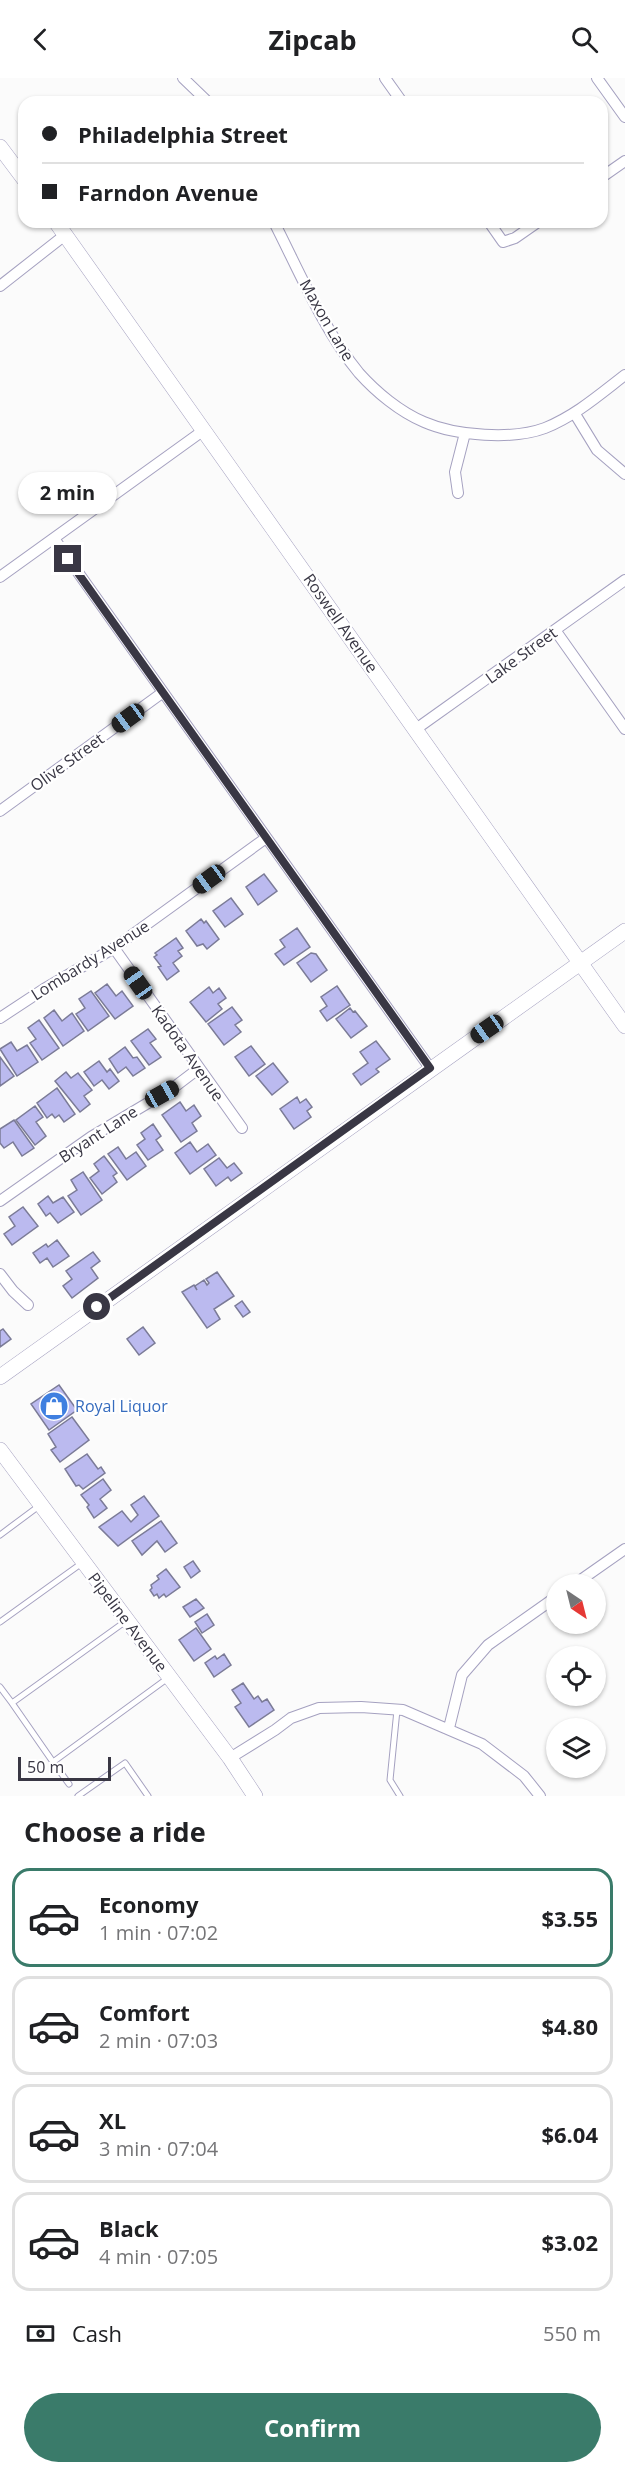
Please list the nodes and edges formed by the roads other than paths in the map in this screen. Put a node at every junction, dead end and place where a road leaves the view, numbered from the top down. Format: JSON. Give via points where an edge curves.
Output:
{"nodes":[{"id":1,"x":183,"y":78,"type":"edge"},
{"id":2,"x":385,"y":78,"type":"edge"},
{"id":3,"x":597,"y":78,"type":"edge"},
{"id":4,"x":202,"y":96,"type":"edge"},
{"id":5,"x":398,"y":96,"type":"edge"},
{"id":6,"x":625,"y":117,"type":"edge"},
{"id":7,"x":0,"y":147,"type":"edge"},
{"id":8,"x":625,"y":161,"type":"edge"},
{"id":9,"x":18,"y":171,"type":"edge"},
{"id":10,"x":608,"y":173,"type":"edge"},
{"id":11,"x":60,"y":228,"type":"edge"},
{"id":12,"x":277,"y":228,"type":"edge"},
{"id":13,"x":493,"y":228,"type":"edge"},
{"id":14,"x":529,"y":228,"type":"edge"},
{"id":15,"x":65,"y":235,"type":"junction"},
{"id":16,"x":0,"y":286,"type":"edge"},
{"id":17,"x":625,"y":375,"type":"edge"},
{"id":18,"x":575,"y":414,"type":"junction"},
{"id":19,"x":204,"y":430,"type":"junction"},
{"id":20,"x":465,"y":433,"type":"junction"},
{"id":21,"x":625,"y":474,"type":"edge"},
{"id":22,"x":458,"y":493,"type":"dead end"},
{"id":23,"x":55,"y":540,"type":"junction"},
{"id":24,"x":0,"y":577,"type":"edge"},
{"id":25,"x":625,"y":580,"type":"edge"},
{"id":26,"x":555,"y":630,"type":"junction"},
{"id":27,"x":162,"y":693,"type":"junction"},
{"id":28,"x":416,"y":729,"type":"junction"},
{"id":29,"x":625,"y":729,"type":"edge"},
{"id":30,"x":0,"y":811,"type":"edge"},
{"id":31,"x":266,"y":838,"type":"junction"},
{"id":32,"x":625,"y":931,"type":"edge"},
{"id":33,"x":114,"y":948,"type":"junction"},
{"id":34,"x":581,"y":963,"type":"junction"},
{"id":35,"x":0,"y":1018,"type":"edge"},
{"id":36,"x":625,"y":1026,"type":"edge"},
{"id":37,"x":430,"y":1068,"type":"junction"},
{"id":38,"x":198,"y":1069,"type":"junction"},
{"id":39,"x":242,"y":1128,"type":"dead end"},
{"id":40,"x":0,"y":1201,"type":"edge"},
{"id":41,"x":0,"y":1274,"type":"edge"},
{"id":42,"x":28,"y":1305,"type":"dead end"},
{"id":43,"x":0,"y":1377,"type":"edge"},
{"id":44,"x":0,"y":1450,"type":"edge"},
{"id":45,"x":41,"y":1505,"type":"junction"},
{"id":46,"x":0,"y":1535,"type":"edge"},
{"id":47,"x":625,"y":1549,"type":"edge"},
{"id":48,"x":83,"y":1562,"type":"junction"},
{"id":49,"x":589,"y":1574,"type":"edge"},
{"id":50,"x":546,"y":1604,"type":"edge"},
{"id":51,"x":127,"y":1620,"type":"junction"},
{"id":52,"x":0,"y":1622,"type":"edge"},
{"id":53,"x":169,"y":1677,"type":"junction"},
{"id":54,"x":0,"y":1687,"type":"edge"},
{"id":55,"x":12,"y":1703,"type":"junction"},
{"id":56,"x":397,"y":1710,"type":"junction"},
{"id":57,"x":449,"y":1728,"type":"junction"},
{"id":58,"x":230,"y":1758,"type":"junction"},
{"id":59,"x":53,"y":1762,"type":"junction"},
{"id":60,"x":69,"y":1784,"type":"dead end"},
{"id":61,"x":78,"y":1796,"type":"edge"},
{"id":62,"x":148,"y":1796,"type":"edge"},
{"id":63,"x":255,"y":1796,"type":"edge"},
{"id":64,"x":400,"y":1796,"type":"edge"},
{"id":65,"x":540,"y":1796,"type":"edge"}],
"edges":[{"from":1,"to":4,"type":"street"},
{"from":2,"to":5,"type":"street"},
{"from":3,"to":6,"type":"street"},
{"from":7,"to":9,"type":"street"},
{"from":8,"to":10,"type":"street"},
{"from":11,"to":15,"type":"street","name":"Roswell Avenue"},
{"from":12,"to":20,"type":"street","name":"Maxon Lane","via":[[321,313],[358,371],[398,408],[424,423]]},
{"from":13,"to":14,"type":"street","via":[[503,242]]},
{"from":15,"to":16,"type":"street"},
{"from":15,"to":19,"type":"street","name":"Roswell Avenue"},
{"from":17,"to":18,"type":"street","name":"Maxon Lane"},
{"from":18,"to":20,"type":"street","name":"Maxon Lane","via":[[542,429],[509,435]]},
{"from":18,"to":21,"type":"street","via":[[597,450]]},
{"from":19,"to":23,"type":"street"},
{"from":19,"to":28,"type":"street","name":"Roswell Avenue"},
{"from":20,"to":22,"type":"street","via":[[455,472]]},
{"from":23,"to":24,"type":"street"},
{"from":23,"to":27,"type":"street"},
{"from":25,"to":26,"type":"street","name":"Lake Street"},
{"from":26,"to":28,"type":"street","name":"Lake Street"},
{"from":26,"to":29,"type":"street"},
{"from":27,"to":30,"type":"street","name":"Olive Street"},
{"from":27,"to":31,"type":"street"},
{"from":28,"to":34,"type":"street","name":"Roswell Avenue"},
{"from":31,"to":33,"type":"street","name":"Lombardy Avenue"},
{"from":31,"to":37,"type":"street"},
{"from":32,"to":34,"type":"street"},
{"from":33,"to":35,"type":"street","name":"Lombardy Avenue"},
{"from":33,"to":38,"type":"street","name":"Kadota Avenue"},
{"from":34,"to":36,"type":"street","name":"Roswell Avenue"},
{"from":34,"to":37,"type":"street"},
{"from":37,"to":43,"type":"street"},
{"from":38,"to":39,"type":"street","name":"Kadota Avenue"},
{"from":38,"to":40,"type":"street","name":"Bryant Lane"},
{"from":41,"to":42,"type":"street"},
{"from":44,"to":45,"type":"street","name":"Pipeline Avenue"},
{"from":45,"to":46,"type":"lane"},
{"from":45,"to":48,"type":"street","name":"Pipeline Avenue"},
{"from":47,"to":49,"type":"street"},
{"from":48,"to":51,"type":"street","name":"Pipeline Avenue"},
{"from":48,"to":52,"type":"lane"},
{"from":50,"to":57,"type":"street","via":[[488,1645],[462,1675]]},
{"from":51,"to":53,"type":"street","name":"Pipeline Avenue"},
{"from":51,"to":55,"type":"lane"},
{"from":53,"to":58,"type":"street","name":"Pipeline Avenue"},
{"from":53,"to":59,"type":"lane"},
{"from":54,"to":55,"type":"lane"},
{"from":55,"to":59,"type":"lane"},
{"from":56,"to":57,"type":"street"},
{"from":56,"to":58,"type":"street","via":[[319,1708],[291,1718]]},
{"from":56,"to":64,"type":"lane","via":[[390,1780]]},
{"from":57,"to":65,"type":"street","via":[[482,1744],[516,1769]]},
{"from":58,"to":63,"type":"street","name":"Pipeline Avenue"},
{"from":59,"to":60,"type":"lane"},
{"from":61,"to":62,"type":"lane","via":[[125,1763]]}]}
